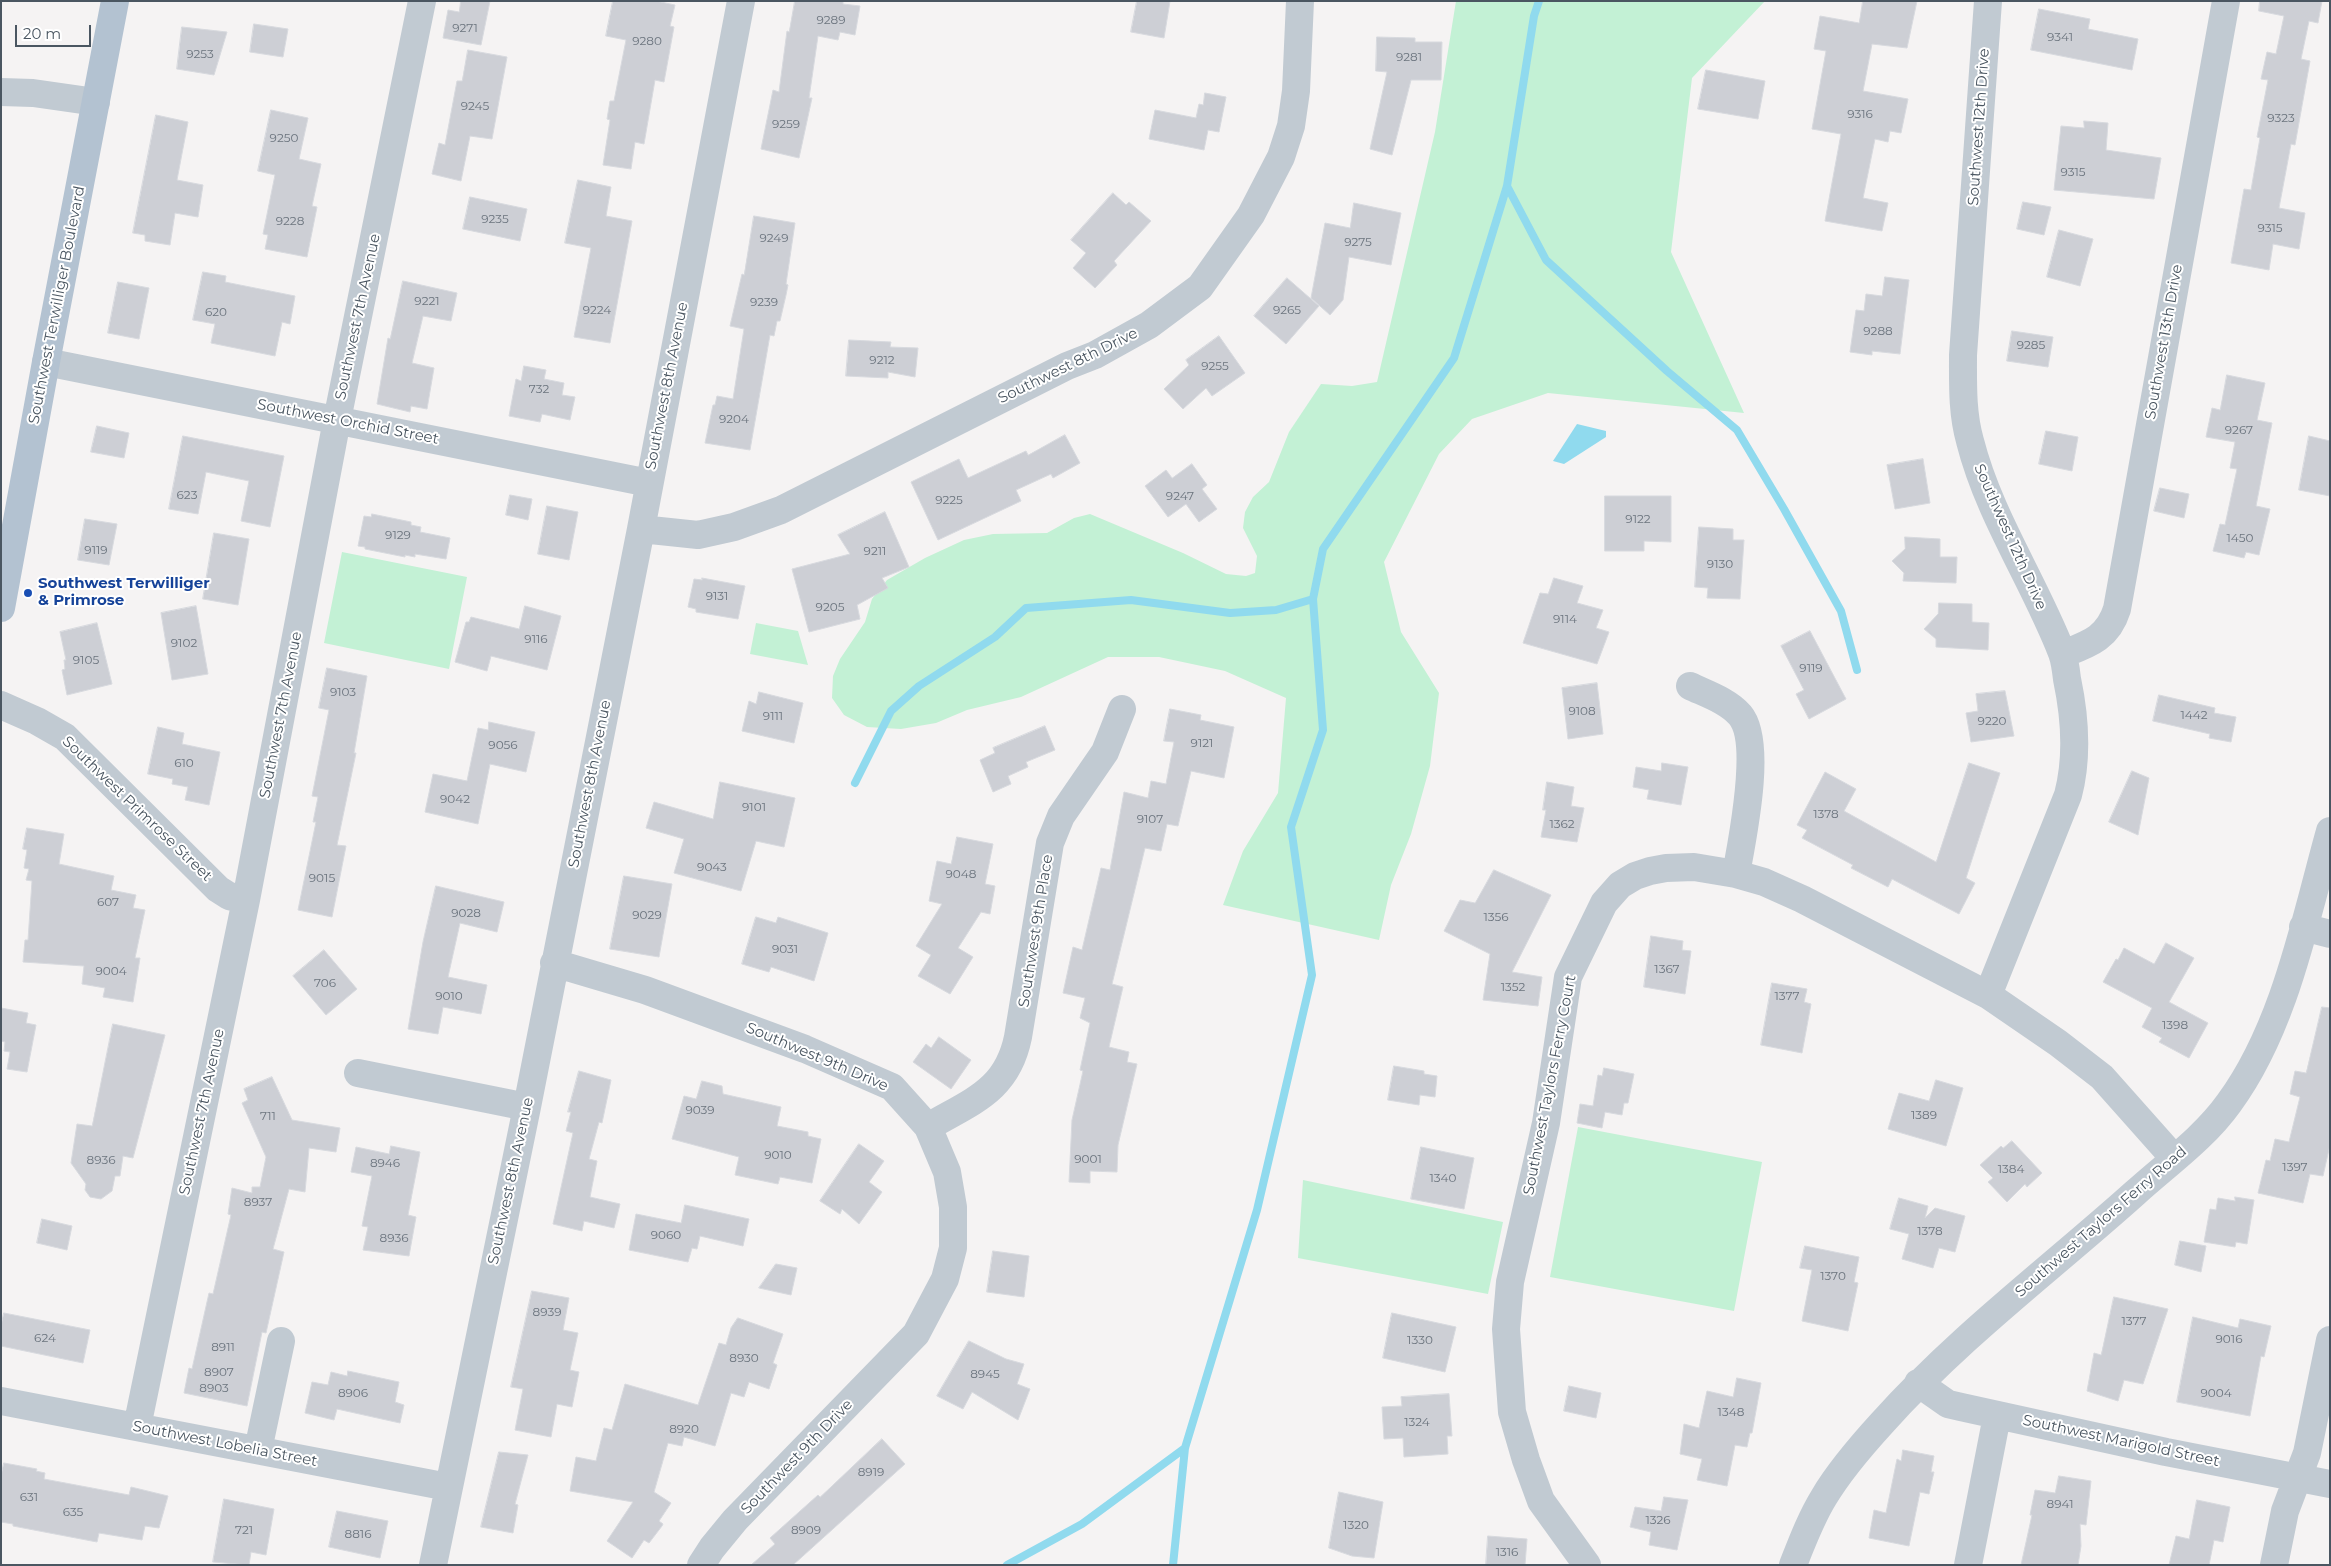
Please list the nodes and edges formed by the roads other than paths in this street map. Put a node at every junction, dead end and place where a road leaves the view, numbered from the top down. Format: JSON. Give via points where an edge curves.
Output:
{"nodes":[{"id":1,"x":115,"y":1,"type":"edge"},
{"id":2,"x":422,"y":1,"type":"edge"},
{"id":3,"x":740,"y":1,"type":"edge"},
{"id":4,"x":1300,"y":1,"type":"edge"},
{"id":5,"x":1988,"y":1,"type":"edge"},
{"id":6,"x":2226,"y":1,"type":"edge"},
{"id":7,"x":1,"y":92,"type":"edge"},
{"id":8,"x":96,"y":102,"type":"junction"},
{"id":9,"x":46,"y":362,"type":"junction"},
{"id":10,"x":337,"y":420,"type":"junction"},
{"id":11,"x":649,"y":483,"type":"junction"},
{"id":12,"x":641,"y":529,"type":"junction"},
{"id":13,"x":1,"y":608,"type":"edge"},
{"id":14,"x":2063,"y":654,"type":"junction"},
{"id":15,"x":1690,"y":686,"type":"dead end"},
{"id":16,"x":1,"y":705,"type":"edge"},
{"id":17,"x":1122,"y":709,"type":"dead end"},
{"id":18,"x":2330,"y":831,"type":"edge"},
{"id":19,"x":1736,"y":874,"type":"junction"},
{"id":20,"x":246,"y":900,"type":"junction"},
{"id":21,"x":2303,"y":927,"type":"junction"},
{"id":22,"x":2330,"y":934,"type":"edge"},
{"id":23,"x":554,"y":963,"type":"junction"},
{"id":24,"x":1988,"y":995,"type":"junction"},
{"id":25,"x":358,"y":1073,"type":"dead end"},
{"id":26,"x":527,"y":1107,"type":"junction"},
{"id":27,"x":928,"y":1127,"type":"junction"},
{"id":28,"x":2174,"y":1158,"type":"junction"},
{"id":29,"x":2330,"y":1340,"type":"edge"},
{"id":30,"x":281,"y":1341,"type":"dead end"},
{"id":31,"x":1918,"y":1383,"type":"junction"},
{"id":32,"x":1,"y":1401,"type":"edge"},
{"id":33,"x":1997,"y":1416,"type":"junction"},
{"id":34,"x":137,"y":1427,"type":"junction"},
{"id":35,"x":258,"y":1450,"type":"junction"},
{"id":36,"x":2298,"y":1477,"type":"junction"},
{"id":37,"x":2330,"y":1484,"type":"edge"},
{"id":38,"x":448,"y":1486,"type":"junction"},
{"id":39,"x":433,"y":1565,"type":"edge"},
{"id":40,"x":701,"y":1565,"type":"edge"},
{"id":41,"x":1587,"y":1565,"type":"edge"},
{"id":42,"x":1793,"y":1565,"type":"edge"},
{"id":43,"x":1968,"y":1565,"type":"edge"},
{"id":44,"x":2274,"y":1565,"type":"edge"}],
"edges":[{"from":1,"to":8,"type":"main road","name":"Southwest Terwilliger Boulevard"},
{"from":2,"to":10,"type":"street","name":"Southwest 7th Avenue"},
{"from":3,"to":11,"type":"street","name":"Southwest 8th Avenue"},
{"from":4,"to":12,"type":"street","name":"Southwest 8th Drive","via":[[1296,92],[1291,126],[1281,157],[1251,215],[1200,286],[1149,326],[1095,355],[1067,366],[781,510],[734,527],[698,535]]},
{"from":5,"to":14,"type":"street","name":"Southwest 12th Drive","via":[[1963,355],[1963,406],[1969,441],[1981,478]]},
{"from":6,"to":14,"type":"street","name":"Southwest 13th Drive","via":[[2117,609],[2108,630],[2087,645]]},
{"from":7,"to":8,"type":"street","via":[[33,92]]},
{"from":8,"to":9,"type":"main road","name":"Southwest Terwilliger Boulevard"},
{"from":9,"to":10,"type":"street","name":"Southwest Orchid Street"},
{"from":9,"to":13,"type":"main road","name":"Southwest Terwilliger Boulevard"},
{"from":10,"to":11,"type":"street","name":"Southwest Orchid Street"},
{"from":10,"to":20,"type":"street","name":"Southwest 7th Avenue"},
{"from":11,"to":12,"type":"street","name":"Southwest 8th Avenue"},
{"from":12,"to":23,"type":"street","name":"Southwest 8th Avenue"},
{"from":14,"to":24,"type":"street","name":"Southwest 12th Drive","via":[[2073,713],[2073,773],[2064,804]]},
{"from":15,"to":19,"type":"street","via":[[1726,704],[1746,723],[1750,767]]},
{"from":16,"to":20,"type":"street","name":"Southwest Primrose Street","via":[[65,737],[218,889]]},
{"from":17,"to":27,"type":"street","name":"Southwest 9th Place","via":[[1106,752],[1061,816],[1053,835],[1015,1054],[998,1083]]},
{"from":18,"to":21,"type":"street","name":"Southwest Taylors Ferry Road"},
{"from":19,"to":24,"type":"street","name":"Southwest Taylors Ferry Court","via":[[1802,899]]},
{"from":19,"to":41,"type":"street","name":"Southwest Taylors Ferry Court","via":[[1694,867],[1666,868],[1628,880],[1604,903],[1568,977],[1546,1123],[1510,1282],[1506,1329],[1512,1412],[1526,1460],[1541,1501]]},
{"from":20,"to":34,"type":"street","name":"Southwest 7th Avenue"},
{"from":21,"to":22,"type":"street"},
{"from":21,"to":28,"type":"street","name":"Southwest Taylors Ferry Road","via":[[2276,1011],[2248,1074],[2229,1104],[2203,1134]]},
{"from":23,"to":26,"type":"street","name":"Southwest 8th Avenue"},
{"from":23,"to":27,"type":"street","name":"Southwest 9th Drive","via":[[645,990],[805,1049],[892,1087]]},
{"from":24,"to":28,"type":"street","name":"Southwest Taylors Ferry Court","via":[[2102,1077]]},
{"from":25,"to":26,"type":"street"},
{"from":26,"to":38,"type":"street","name":"Southwest 8th Avenue"},
{"from":27,"to":40,"type":"street","name":"Southwest 9th Drive","via":[[947,1172],[952,1207],[953,1248],[945,1279],[916,1334],[735,1520]]},
{"from":28,"to":31,"type":"street","name":"Southwest Taylors Ferry Road","via":[[1956,1346]]},
{"from":29,"to":36,"type":"street"},
{"from":30,"to":35,"type":"street"},
{"from":31,"to":33,"type":"street","name":"Southwest Marigold Street","via":[[1948,1404]]},
{"from":31,"to":42,"type":"street","name":"Southwest Taylors Ferry Road","via":[[1838,1476],[1823,1498]]},
{"from":32,"to":34,"type":"street","name":"Southwest Lobelia Street"},
{"from":33,"to":36,"type":"street","name":"Southwest Marigold Street"},
{"from":33,"to":43,"type":"street"},
{"from":34,"to":35,"type":"street","name":"Southwest Lobelia Street"},
{"from":35,"to":38,"type":"street","name":"Southwest Lobelia Street"},
{"from":36,"to":37,"type":"street","name":"Southwest Marigold Street"},
{"from":36,"to":44,"type":"street","via":[[2285,1511]]},
{"from":38,"to":39,"type":"street","name":"Southwest 8th Avenue"}]}
